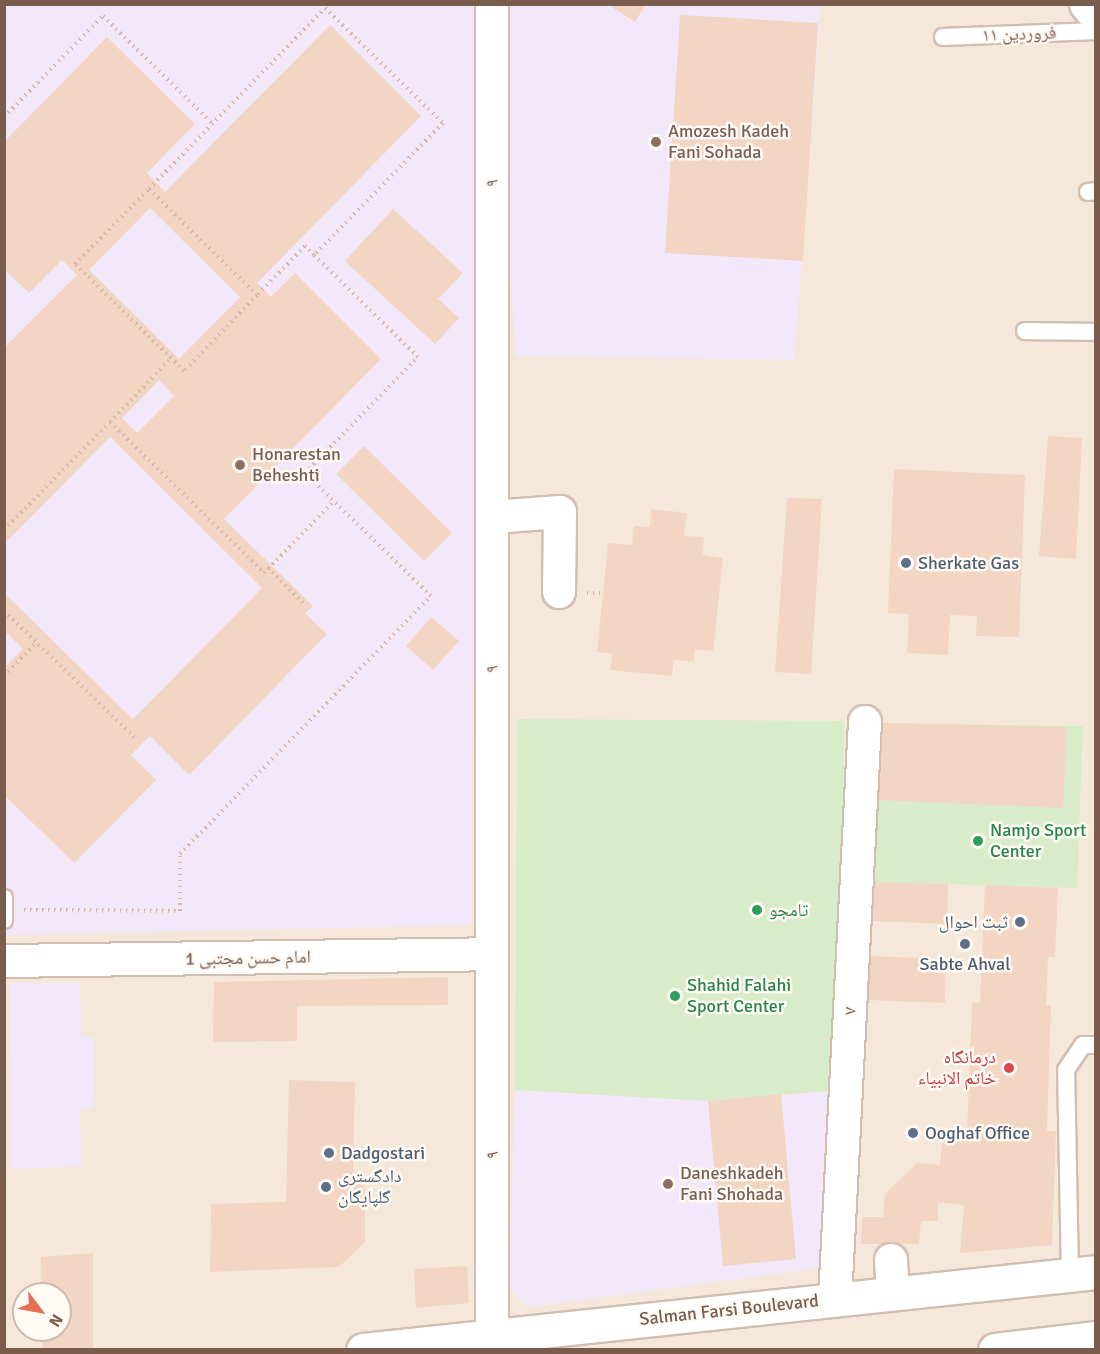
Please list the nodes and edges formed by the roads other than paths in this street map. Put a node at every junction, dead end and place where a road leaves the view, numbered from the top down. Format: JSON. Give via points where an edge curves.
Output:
{"nodes":[{"id":1,"x":492,"y":4,"type":"edge"},
{"id":2,"x":1086,"y":4,"type":"edge"},
{"id":3,"x":1095,"y":16,"type":"edge"},
{"id":4,"x":1095,"y":31,"type":"edge"},
{"id":5,"x":943,"y":37,"type":"dead end"},
{"id":6,"x":1026,"y":331,"type":"dead end"},
{"id":7,"x":1095,"y":332,"type":"edge"},
{"id":8,"x":493,"y":516,"type":"junction"},
{"id":9,"x":559,"y":592,"type":"dead end"},
{"id":10,"x":865,"y":722,"type":"dead end"},
{"id":11,"x":491,"y":954,"type":"junction"},
{"id":12,"x":4,"y":962,"type":"edge"},
{"id":13,"x":1095,"y":1045,"type":"edge"},
{"id":14,"x":891,"y":1260,"type":"dead end"},
{"id":15,"x":1082,"y":1273,"type":"edge"},
{"id":16,"x":893,"y":1293,"type":"junction"},
{"id":17,"x":835,"y":1300,"type":"junction"},
{"id":18,"x":492,"y":1334,"type":"junction"},
{"id":19,"x":1078,"y":1343,"type":"edge"},
{"id":20,"x":363,"y":1350,"type":"edge"},
{"id":21,"x":995,"y":1350,"type":"edge"}],
"edges":[{"from":1,"to":8,"type":"street","name":"۹"},
{"from":2,"to":3,"type":"main road"},
{"from":4,"to":5,"type":"lane","name":"فروردین ۱۱"},
{"from":6,"to":7,"type":"lane"},
{"from":8,"to":9,"type":"street","via":[[560,512]]},
{"from":8,"to":11,"type":"street","name":"۹"},
{"from":10,"to":17,"type":"street","name":"۷","via":[[870,799],[848,903],[862,941]]},
{"from":11,"to":12,"type":"street","name":"امام حسن مجتبی 1"},
{"from":11,"to":18,"type":"street","name":"۹"},
{"from":13,"to":15,"type":"lane","via":[[1083,1045],[1066,1070]]},
{"from":14,"to":16,"type":"street"},
{"from":15,"to":16,"type":"main road","name":"Salman Farsi Boulevard"},
{"from":16,"to":17,"type":"main road","name":"Salman Farsi Boulevard"},
{"from":17,"to":18,"type":"main road","name":"Salman Farsi Boulevard"},
{"from":18,"to":20,"type":"main road","name":"Salman Farsi Boulevard"},
{"from":19,"to":21,"type":"main road"}]}
